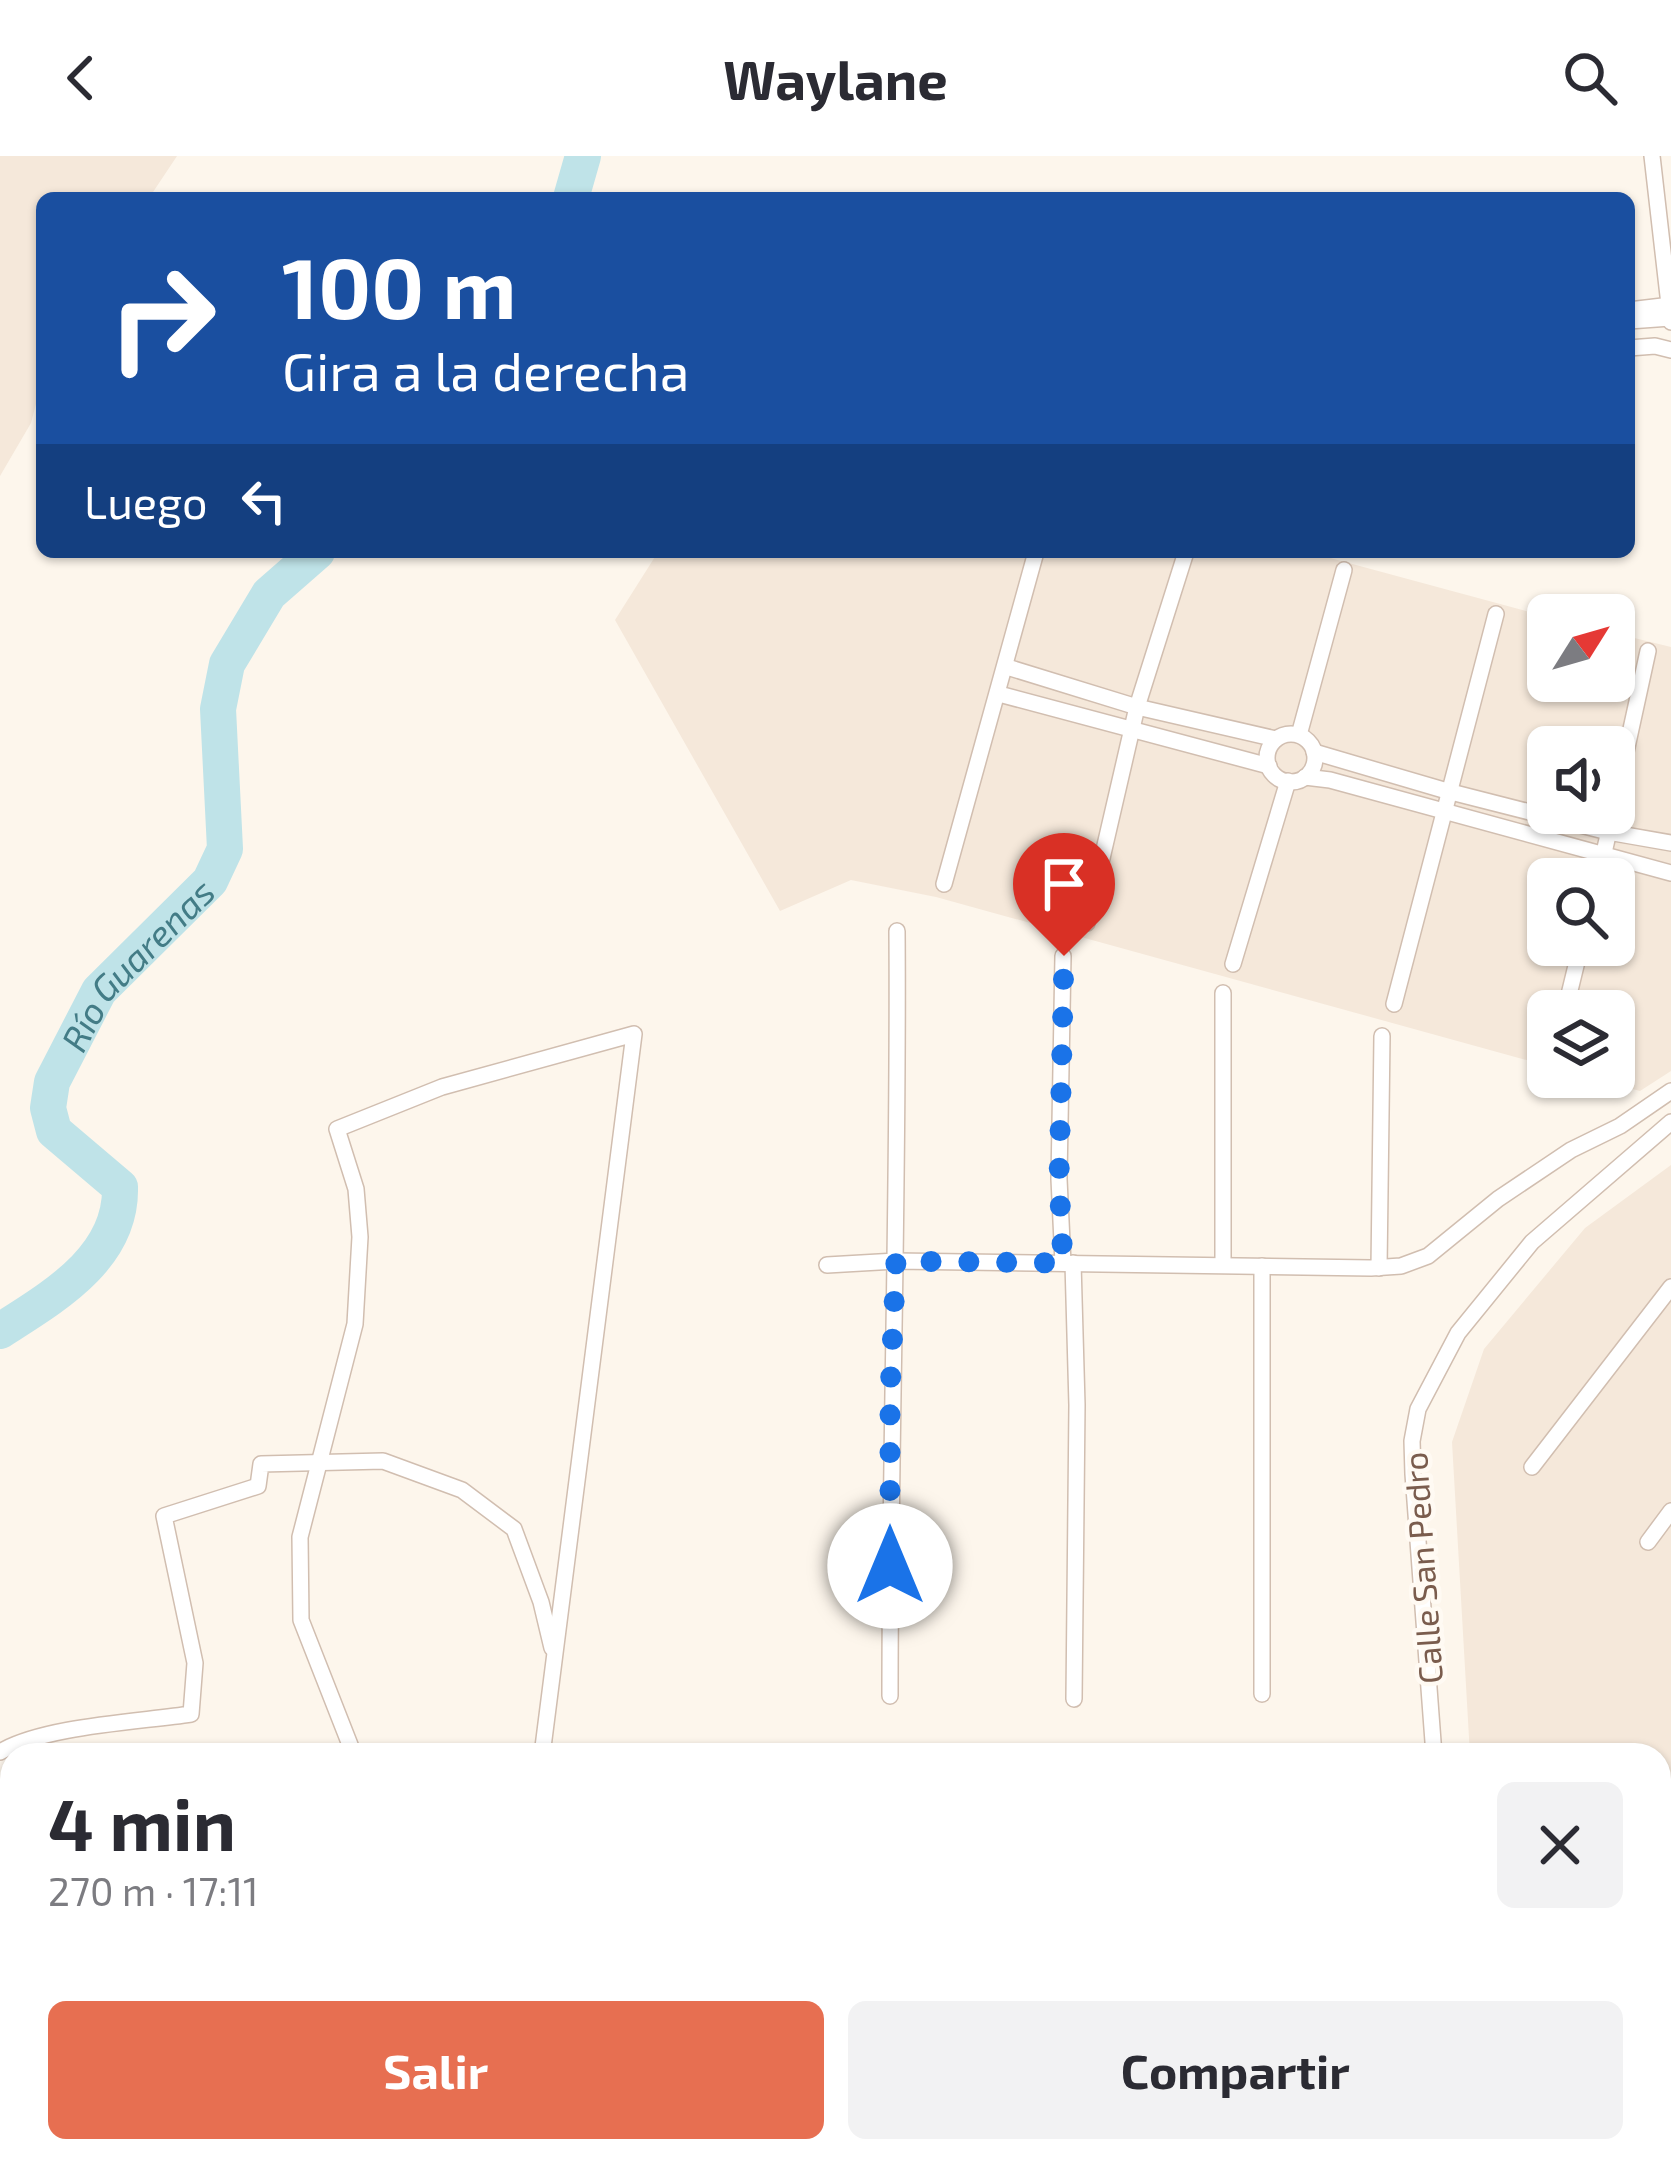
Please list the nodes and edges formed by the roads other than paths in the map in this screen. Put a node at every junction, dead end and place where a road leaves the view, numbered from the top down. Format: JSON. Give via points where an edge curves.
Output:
{"nodes":[{"id":1,"x":1652,"y":156,"type":"edge"},
{"id":2,"x":1635,"y":310,"type":"edge"},
{"id":3,"x":1670,"y":313,"type":"edge"},
{"id":4,"x":1635,"y":320,"type":"edge"},
{"id":5,"x":1635,"y":348,"type":"edge"},
{"id":6,"x":1671,"y":350,"type":"edge"},
{"id":7,"x":1034,"y":558,"type":"edge"},
{"id":8,"x":1184,"y":558,"type":"edge"},
{"id":9,"x":1344,"y":570,"type":"dead end"},
{"id":10,"x":1496,"y":614,"type":"dead end"},
{"id":11,"x":1648,"y":651,"type":"dead end"},
{"id":12,"x":1007,"y":667,"type":"junction"},
{"id":13,"x":999,"y":694,"type":"junction"},
{"id":14,"x":1137,"y":707,"type":"junction"},
{"id":15,"x":1631,"y":726,"type":"edge"},
{"id":16,"x":1132,"y":730,"type":"junction"},
{"id":17,"x":1299,"y":735,"type":"junction"},
{"id":18,"x":1276,"y":739,"type":"junction"},
{"id":19,"x":1314,"y":752,"type":"junction"},
{"id":20,"x":1269,"y":766,"type":"junction"},
{"id":21,"x":1296,"y":779,"type":"junction"},
{"id":22,"x":1448,"y":791,"type":"junction"},
{"id":23,"x":1527,"y":811,"type":"edge"},
{"id":24,"x":1442,"y":813,"type":"junction"},
{"id":25,"x":1609,"y":834,"type":"edge"},
{"id":26,"x":1620,"y":834,"type":"edge"},
{"id":27,"x":1671,"y":843,"type":"edge"},
{"id":28,"x":1604,"y":855,"type":"junction"},
{"id":29,"x":1603,"y":858,"type":"edge"},
{"id":30,"x":1671,"y":873,"type":"edge"},
{"id":31,"x":944,"y":884,"type":"dead end"},
{"id":32,"x":1087,"y":923,"type":"dead end"},
{"id":33,"x":897,"y":931,"type":"dead end"},
{"id":34,"x":1064,"y":956,"type":"dead end"},
{"id":35,"x":1233,"y":964,"type":"dead end"},
{"id":36,"x":1223,"y":993,"type":"dead end"},
{"id":37,"x":1394,"y":1004,"type":"dead end"},
{"id":38,"x":1382,"y":1036,"type":"dead end"},
{"id":39,"x":1671,"y":1091,"type":"edge"},
{"id":40,"x":1671,"y":1122,"type":"edge"},
{"id":41,"x":896,"y":1261,"type":"junction"},
{"id":42,"x":1068,"y":1263,"type":"junction"},
{"id":43,"x":827,"y":1265,"type":"dead end"},
{"id":44,"x":1223,"y":1265,"type":"junction"},
{"id":45,"x":1262,"y":1266,"type":"junction"},
{"id":46,"x":1378,"y":1268,"type":"junction"},
{"id":47,"x":1671,"y":1287,"type":"edge"},
{"id":48,"x":317,"y":1462,"type":"junction"},
{"id":49,"x":1532,"y":1467,"type":"dead end"},
{"id":50,"x":1671,"y":1511,"type":"edge"},
{"id":51,"x":1648,"y":1542,"type":"dead end"},
{"id":52,"x":555,"y":1663,"type":"junction"},
{"id":53,"x":1262,"y":1694,"type":"dead end"},
{"id":54,"x":890,"y":1696,"type":"dead end"},
{"id":55,"x":1074,"y":1699,"type":"dead end"},
{"id":56,"x":16,"y":1743,"type":"edge"},
{"id":57,"x":349,"y":1743,"type":"edge"},
{"id":58,"x":544,"y":1743,"type":"edge"},
{"id":59,"x":1433,"y":1743,"type":"edge"}],
"edges":[{"from":1,"to":3,"type":"street"},
{"from":2,"to":3,"type":"street"},
{"from":3,"to":4,"type":"street"},
{"from":5,"to":6,"type":"street"},
{"from":7,"to":12,"type":"street"},
{"from":8,"to":14,"type":"street"},
{"from":9,"to":17,"type":"street"},
{"from":10,"to":22,"type":"street"},
{"from":11,"to":15,"type":"street"},
{"from":12,"to":13,"type":"street"},
{"from":12,"to":14,"type":"street"},
{"from":13,"to":16,"type":"street"},
{"from":13,"to":31,"type":"street"},
{"from":14,"to":16,"type":"street"},
{"from":14,"to":18,"type":"street"},
{"from":16,"to":20,"type":"street"},
{"from":16,"to":32,"type":"street"},
{"from":17,"to":18,"type":"street"},
{"from":17,"to":19,"type":"street"},
{"from":18,"to":20,"type":"street"},
{"from":19,"to":21,"type":"street","via":[[1313,766]]},
{"from":19,"to":22,"type":"street"},
{"from":20,"to":21,"type":"street"},
{"from":21,"to":24,"type":"street","via":[[1330,780]]},
{"from":21,"to":35,"type":"street"},
{"from":22,"to":23,"type":"street"},
{"from":22,"to":24,"type":"street"},
{"from":24,"to":28,"type":"street"},
{"from":24,"to":37,"type":"street"},
{"from":25,"to":28,"type":"street"},
{"from":26,"to":27,"type":"street"},
{"from":28,"to":29,"type":"street"},
{"from":28,"to":30,"type":"street"},
{"from":33,"to":41,"type":"street"},
{"from":34,"to":42,"type":"street","via":[[1059,1179]]},
{"from":36,"to":44,"type":"street"},
{"from":38,"to":46,"type":"street"},
{"from":39,"to":46,"type":"street","via":[[1498,1199],[1428,1256]]},
{"from":40,"to":59,"type":"street","name":"Calle San Pedro","via":[[1532,1242],[1458,1333],[1418,1409],[1413,1457]]},
{"from":41,"to":42,"type":"street"},
{"from":41,"to":43,"type":"street"},
{"from":41,"to":54,"type":"street"},
{"from":42,"to":44,"type":"street"},
{"from":42,"to":55,"type":"street","via":[[1077,1405]]},
{"from":44,"to":45,"type":"street"},
{"from":45,"to":46,"type":"street"},
{"from":45,"to":53,"type":"street"},
{"from":47,"to":49,"type":"street"},
{"from":48,"to":52,"type":"street","via":[[383,1461],[462,1490],[514,1529]]},
{"from":48,"to":52,"type":"street","via":[[355,1324],[356,1189],[337,1129],[442,1087],[634,1034]]},
{"from":48,"to":56,"type":"street","via":[[261,1464],[258,1486],[164,1516],[195,1663],[191,1714]]},
{"from":48,"to":57,"type":"street","via":[[300,1537],[301,1620]]},
{"from":50,"to":51,"type":"street"},
{"from":52,"to":58,"type":"street"}]}
